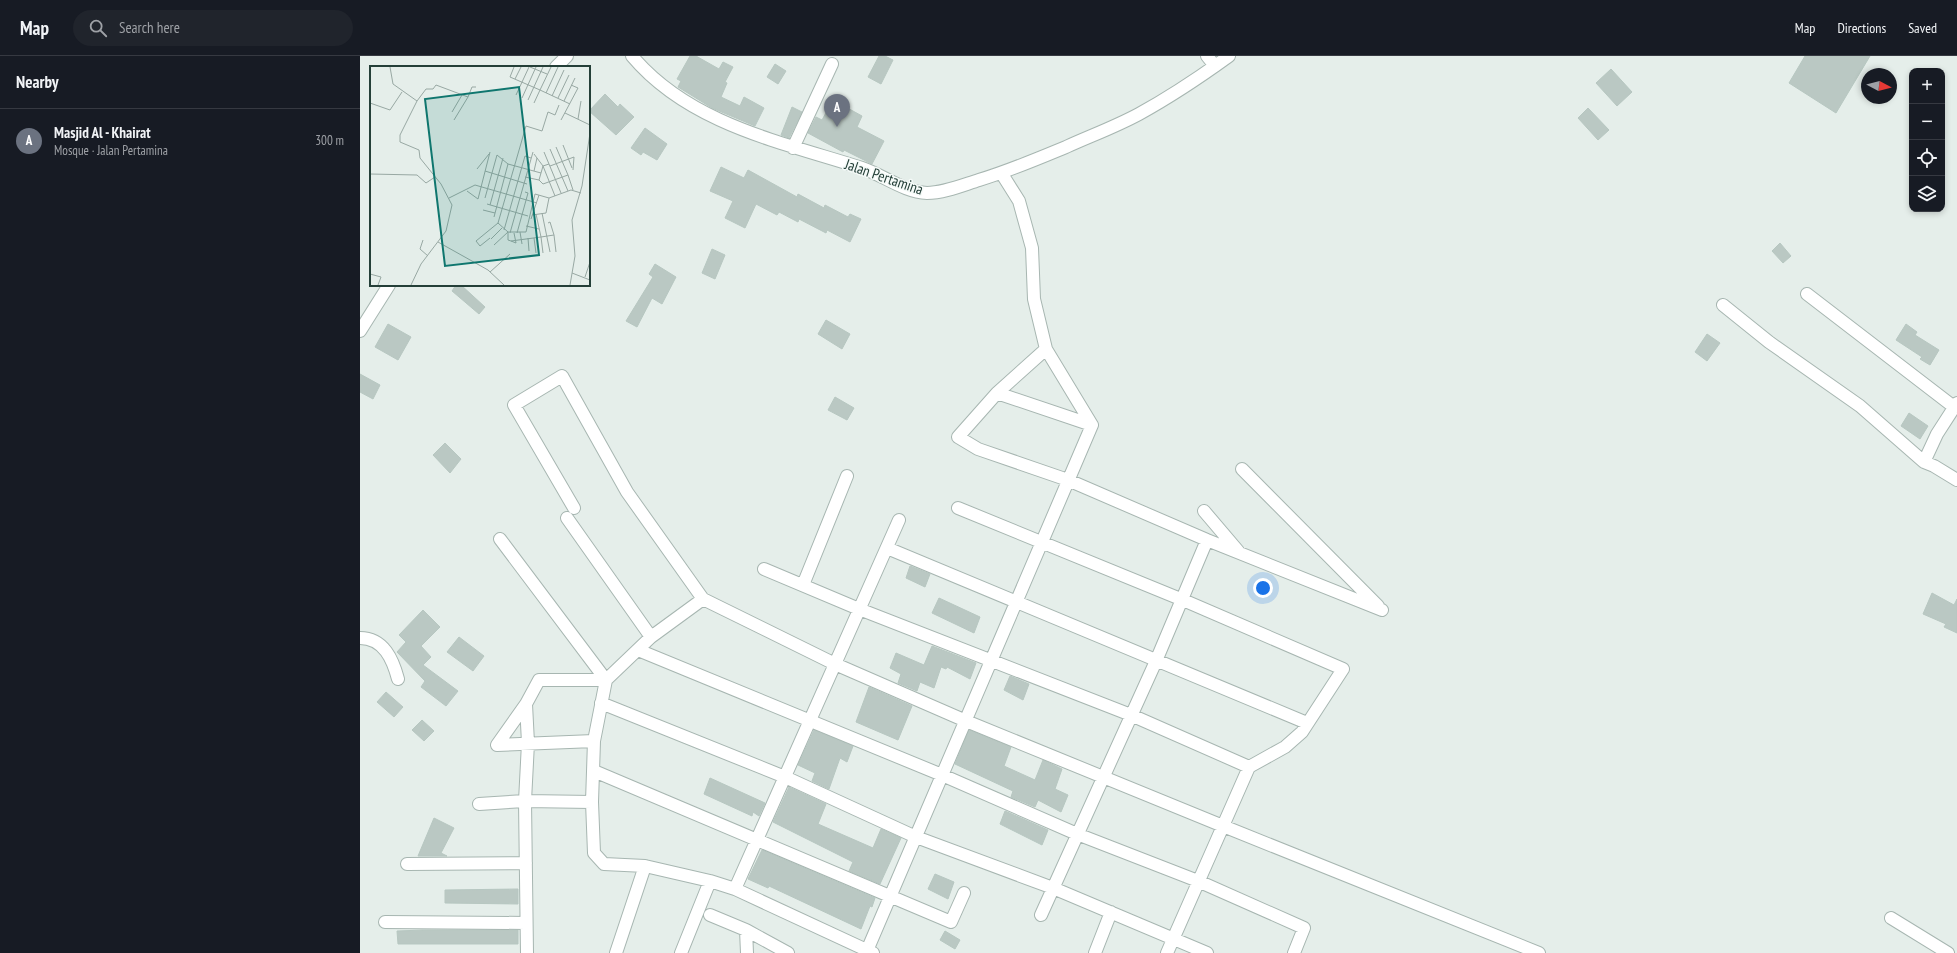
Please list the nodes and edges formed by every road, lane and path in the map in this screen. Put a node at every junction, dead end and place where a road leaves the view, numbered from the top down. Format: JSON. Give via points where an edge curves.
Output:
{"nodes":[{"id":1,"x":567,"y":56,"type":"edge"},
{"id":2,"x":632,"y":56,"type":"edge"},
{"id":3,"x":1207,"y":56,"type":"edge"},
{"id":4,"x":1228,"y":56,"type":"edge"},
{"id":5,"x":832,"y":64,"type":"dead end"},
{"id":6,"x":557,"y":66,"type":"edge"},
{"id":7,"x":1215,"y":66,"type":"junction"},
{"id":8,"x":793,"y":148,"type":"junction"},
{"id":9,"x":1002,"y":174,"type":"junction"},
{"id":10,"x":388,"y":286,"type":"edge"},
{"id":11,"x":1807,"y":294,"type":"dead end"},
{"id":12,"x":1723,"y":305,"type":"dead end"},
{"id":13,"x":360,"y":331,"type":"edge"},
{"id":14,"x":1046,"y":349,"type":"junction"},
{"id":15,"x":997,"y":393,"type":"junction"},
{"id":16,"x":1956,"y":405,"type":"edge"},
{"id":17,"x":1092,"y":425,"type":"junction"},
{"id":18,"x":1924,"y":462,"type":"junction"},
{"id":19,"x":1242,"y":469,"type":"dead end"},
{"id":20,"x":847,"y":476,"type":"dead end"},
{"id":21,"x":1068,"y":480,"type":"junction"},
{"id":22,"x":1957,"y":480,"type":"edge"},
{"id":23,"x":958,"y":508,"type":"dead end"},
{"id":24,"x":1204,"y":511,"type":"dead end"},
{"id":25,"x":898,"y":520,"type":"dead end"},
{"id":26,"x":500,"y":539,"type":"dead end"},
{"id":27,"x":1207,"y":540,"type":"junction"},
{"id":28,"x":1041,"y":543,"type":"junction"},
{"id":29,"x":887,"y":548,"type":"junction"},
{"id":30,"x":1240,"y":553,"type":"junction"},
{"id":31,"x":764,"y":568,"type":"dead end"},
{"id":32,"x":803,"y":585,"type":"junction"},
{"id":33,"x":703,"y":599,"type":"junction"},
{"id":34,"x":1182,"y":600,"type":"junction"},
{"id":35,"x":1016,"y":601,"type":"junction"},
{"id":36,"x":859,"y":609,"type":"junction"},
{"id":37,"x":651,"y":637,"type":"junction"},
{"id":38,"x":360,"y":638,"type":"edge"},
{"id":39,"x":638,"y":650,"type":"junction"},
{"id":40,"x":991,"y":661,"type":"junction"},
{"id":41,"x":1156,"y":661,"type":"junction"},
{"id":42,"x":835,"y":664,"type":"junction"},
{"id":43,"x":398,"y":679,"type":"dead end"},
{"id":44,"x":606,"y":680,"type":"junction"},
{"id":45,"x":601,"y":703,"type":"junction"},
{"id":46,"x":526,"y":704,"type":"junction"},
{"id":47,"x":1131,"y":715,"type":"junction"},
{"id":48,"x":810,"y":721,"type":"junction"},
{"id":49,"x":966,"y":721,"type":"junction"},
{"id":50,"x":1308,"y":723,"type":"junction"},
{"id":51,"x":594,"y":741,"type":"junction"},
{"id":52,"x":528,"y":743,"type":"junction"},
{"id":53,"x":1249,"y":767,"type":"junction"},
{"id":54,"x":594,"y":771,"type":"junction"},
{"id":55,"x":942,"y":775,"type":"junction"},
{"id":56,"x":1104,"y":776,"type":"junction"},
{"id":57,"x":785,"y":777,"type":"junction"},
{"id":58,"x":525,"y":801,"type":"junction"},
{"id":59,"x":592,"y":802,"type":"junction"},
{"id":60,"x":479,"y":804,"type":"dead end"},
{"id":61,"x":1223,"y":826,"type":"junction"},
{"id":62,"x":1077,"y":834,"type":"junction"},
{"id":63,"x":916,"y":837,"type":"junction"},
{"id":64,"x":757,"y":841,"type":"junction"},
{"id":65,"x":407,"y":864,"type":"dead end"},
{"id":66,"x":526,"y":864,"type":"junction"},
{"id":67,"x":645,"y":866,"type":"junction"},
{"id":68,"x":710,"y":881,"type":"junction"},
{"id":69,"x":1198,"y":881,"type":"junction"},
{"id":70,"x":1053,"y":888,"type":"junction"},
{"id":71,"x":735,"y":889,"type":"junction"},
{"id":72,"x":964,"y":892,"type":"dead end"},
{"id":73,"x":891,"y":896,"type":"junction"},
{"id":74,"x":1111,"y":912,"type":"junction"},
{"id":75,"x":710,"y":915,"type":"dead end"},
{"id":76,"x":1041,"y":915,"type":"dead end"},
{"id":77,"x":1890,"y":918,"type":"dead end"},
{"id":78,"x":385,"y":922,"type":"dead end"},
{"id":79,"x":526,"y":923,"type":"junction"},
{"id":80,"x":746,"y":930,"type":"junction"},
{"id":81,"x":1172,"y":938,"type":"junction"},
{"id":82,"x":869,"y":952,"type":"edge"},
{"id":83,"x":527,"y":953,"type":"edge"},
{"id":84,"x":616,"y":953,"type":"edge"},
{"id":85,"x":681,"y":953,"type":"edge"},
{"id":86,"x":747,"y":953,"type":"edge"},
{"id":87,"x":788,"y":953,"type":"edge"},
{"id":88,"x":1095,"y":953,"type":"edge"},
{"id":89,"x":1167,"y":953,"type":"edge"},
{"id":90,"x":1207,"y":953,"type":"edge"},
{"id":91,"x":1294,"y":953,"type":"edge"},
{"id":92,"x":1539,"y":953,"type":"edge"},
{"id":93,"x":1948,"y":953,"type":"edge"}],
"edges":[{"from":1,"to":6,"type":"street"},
{"from":2,"to":8,"type":"street","name":"Jalan Pertamina","via":[[646,73],[687,103],[728,124]]},
{"from":3,"to":7,"type":"street"},
{"from":4,"to":7,"type":"street","name":"Jalan Pertamina"},
{"from":5,"to":8,"type":"street"},
{"from":7,"to":9,"type":"street","name":"Jalan Pertamina","via":[[1139,114]]},
{"from":8,"to":9,"type":"street","name":"Jalan Pertamina","via":[[864,169],[913,190],[928,193]]},
{"from":9,"to":14,"type":"street","via":[[1019,201],[1032,248],[1034,299]]},
{"from":10,"to":13,"type":"street"},
{"from":11,"to":16,"type":"street"},
{"from":12,"to":18,"type":"street","via":[[1768,342],[1860,406]]},
{"from":14,"to":15,"type":"street"},
{"from":14,"to":17,"type":"street"},
{"from":15,"to":17,"type":"street"},
{"from":15,"to":21,"type":"street","via":[[958,437],[978,449]]},
{"from":16,"to":18,"type":"street","via":[[1936,434]]},
{"from":17,"to":21,"type":"street"},
{"from":18,"to":22,"type":"street"},
{"from":19,"to":30,"type":"street","via":[[1382,610]]},
{"from":20,"to":32,"type":"street"},
{"from":21,"to":27,"type":"street"},
{"from":21,"to":28,"type":"street"},
{"from":23,"to":28,"type":"street"},
{"from":24,"to":30,"type":"street"},
{"from":25,"to":29,"type":"street"},
{"from":26,"to":44,"type":"street"},
{"from":27,"to":30,"type":"street"},
{"from":27,"to":34,"type":"street"},
{"from":28,"to":34,"type":"street"},
{"from":28,"to":35,"type":"street"},
{"from":29,"to":35,"type":"street"},
{"from":29,"to":36,"type":"street"},
{"from":31,"to":32,"type":"street"},
{"from":32,"to":36,"type":"street"},
{"from":33,"to":37,"type":"street"},
{"from":33,"to":37,"type":"street","via":[[627,492],[562,376],[514,405],[571,513]]},
{"from":33,"to":42,"type":"street"},
{"from":34,"to":41,"type":"street"},
{"from":34,"to":50,"type":"street","via":[[1343,669]]},
{"from":35,"to":40,"type":"street"},
{"from":35,"to":41,"type":"street"},
{"from":36,"to":40,"type":"street"},
{"from":36,"to":42,"type":"street"},
{"from":37,"to":39,"type":"street"},
{"from":38,"to":43,"type":"street","via":[[382,646],[391,656]]},
{"from":39,"to":44,"type":"street"},
{"from":39,"to":48,"type":"street"},
{"from":40,"to":47,"type":"street"},
{"from":40,"to":49,"type":"street"},
{"from":41,"to":47,"type":"street"},
{"from":41,"to":50,"type":"street"},
{"from":42,"to":48,"type":"street"},
{"from":42,"to":49,"type":"street"},
{"from":44,"to":45,"type":"street"},
{"from":44,"to":46,"type":"street","via":[[539,680]]},
{"from":45,"to":51,"type":"street"},
{"from":45,"to":57,"type":"street"},
{"from":46,"to":52,"type":"street"},
{"from":46,"to":52,"type":"street","via":[[497,744]]},
{"from":47,"to":53,"type":"street"},
{"from":47,"to":56,"type":"street"},
{"from":48,"to":55,"type":"street"},
{"from":48,"to":57,"type":"street"},
{"from":49,"to":55,"type":"street"},
{"from":49,"to":56,"type":"street"},
{"from":50,"to":53,"type":"street","via":[[1285,747]]},
{"from":51,"to":52,"type":"street"},
{"from":51,"to":54,"type":"street"},
{"from":52,"to":58,"type":"street"},
{"from":53,"to":61,"type":"street"},
{"from":54,"to":59,"type":"street"},
{"from":54,"to":64,"type":"street"},
{"from":55,"to":62,"type":"street"},
{"from":55,"to":63,"type":"street"},
{"from":56,"to":61,"type":"street"},
{"from":56,"to":62,"type":"street"},
{"from":57,"to":63,"type":"street"},
{"from":57,"to":64,"type":"street"},
{"from":58,"to":59,"type":"street"},
{"from":58,"to":60,"type":"street"},
{"from":58,"to":66,"type":"street"},
{"from":59,"to":67,"type":"street","via":[[594,853],[604,864]]},
{"from":61,"to":69,"type":"street"},
{"from":61,"to":92,"type":"street"},
{"from":62,"to":69,"type":"street"},
{"from":62,"to":70,"type":"street"},
{"from":63,"to":70,"type":"street"},
{"from":63,"to":73,"type":"street"},
{"from":64,"to":71,"type":"street"},
{"from":64,"to":73,"type":"street"},
{"from":65,"to":66,"type":"street"},
{"from":66,"to":79,"type":"street"},
{"from":67,"to":68,"type":"street"},
{"from":67,"to":84,"type":"street"},
{"from":68,"to":71,"type":"street"},
{"from":68,"to":85,"type":"street"},
{"from":69,"to":81,"type":"street"},
{"from":69,"to":91,"type":"street","via":[[1304,928]]},
{"from":70,"to":74,"type":"street"},
{"from":70,"to":76,"type":"street"},
{"from":71,"to":82,"type":"street"},
{"from":72,"to":73,"type":"street","via":[[951,922]]},
{"from":73,"to":82,"type":"street"},
{"from":74,"to":81,"type":"street"},
{"from":74,"to":88,"type":"street"},
{"from":75,"to":80,"type":"street"},
{"from":77,"to":93,"type":"street"},
{"from":78,"to":79,"type":"street"},
{"from":79,"to":83,"type":"street"},
{"from":80,"to":86,"type":"street"},
{"from":80,"to":87,"type":"street"},
{"from":81,"to":89,"type":"street"},
{"from":81,"to":90,"type":"street"}]}
